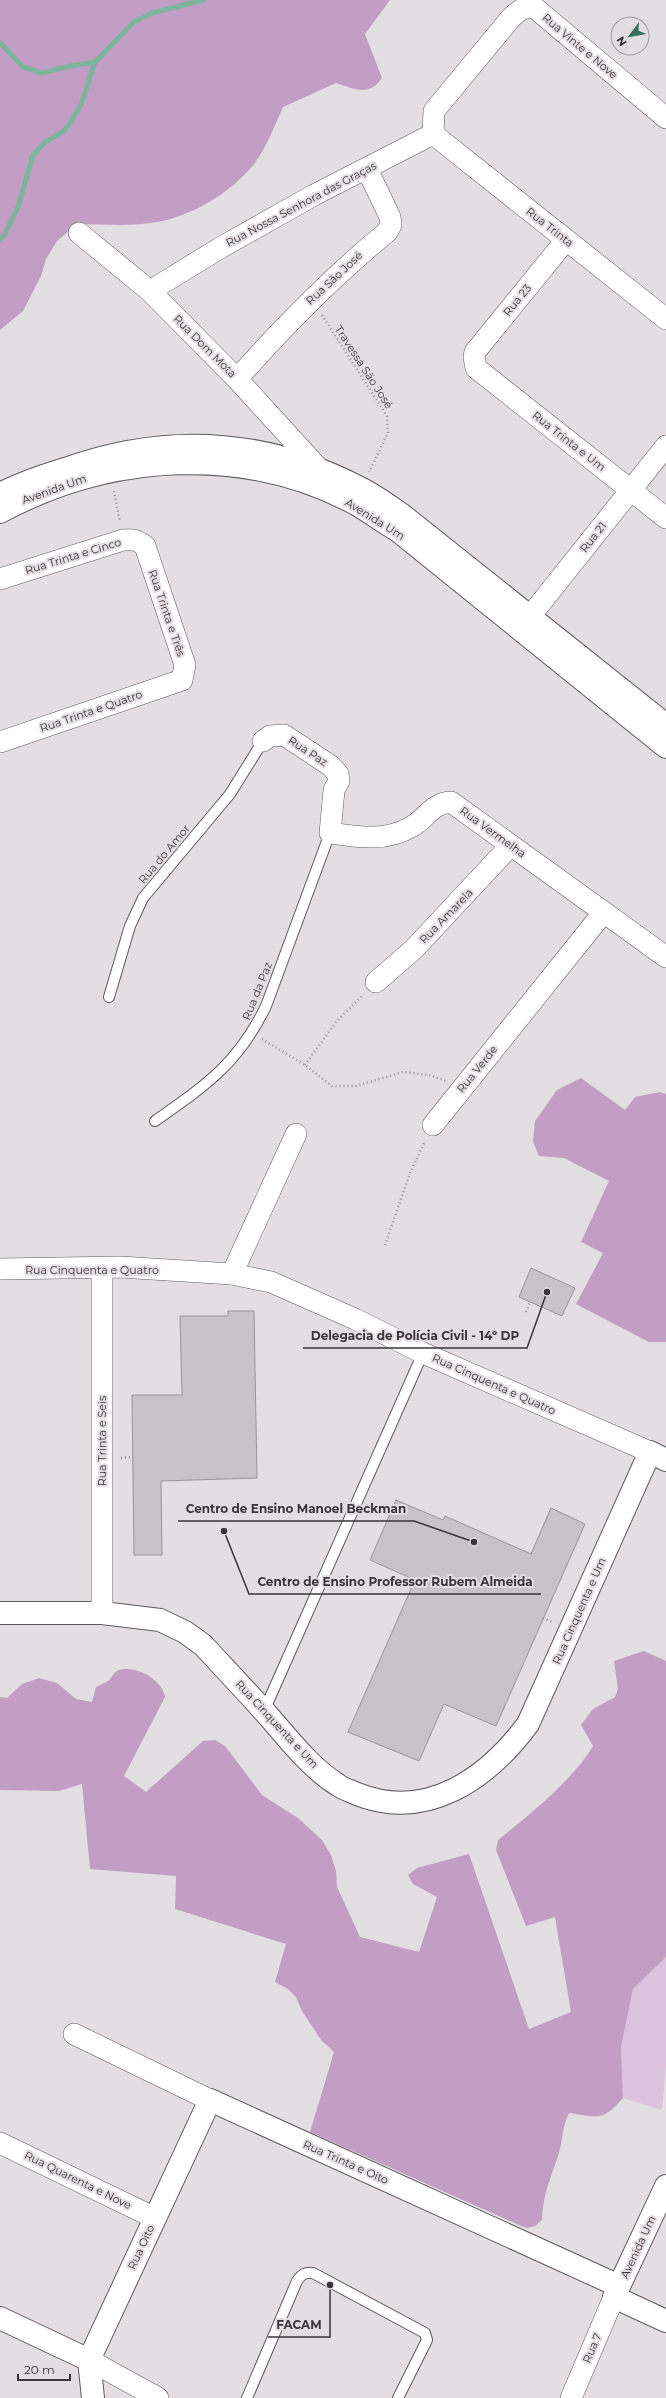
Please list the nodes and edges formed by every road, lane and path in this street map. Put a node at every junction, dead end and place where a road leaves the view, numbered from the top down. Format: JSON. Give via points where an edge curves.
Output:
{"nodes":[{"id":1,"x":666,"y":118,"type":"edge"},
{"id":2,"x":433,"y":134,"type":"junction"},
{"id":3,"x":367,"y":169,"type":"junction"},
{"id":4,"x":79,"y":233,"type":"dead end"},
{"id":5,"x":566,"y":240,"type":"junction"},
{"id":6,"x":150,"y":291,"type":"junction"},
{"id":7,"x":311,"y":300,"type":"junction"},
{"id":8,"x":666,"y":319,"type":"edge"},
{"id":9,"x":474,"y":363,"type":"joint"},
{"id":10,"x":237,"y":379,"type":"junction"},
{"id":11,"x":666,"y":446,"type":"edge"},
{"id":12,"x":110,"y":470,"type":"junction"},
{"id":13,"x":320,"y":470,"type":"junction"},
{"id":14,"x":361,"y":488,"type":"junction"},
{"id":15,"x":631,"y":490,"type":"junction"},
{"id":16,"x":0,"y":494,"type":"edge"},
{"id":17,"x":0,"y":512,"type":"edge"},
{"id":18,"x":666,"y":518,"type":"edge"},
{"id":19,"x":124,"y":540,"type":"junction"},
{"id":20,"x":145,"y":546,"type":"joint"},
{"id":21,"x":0,"y":579,"type":"edge"},
{"id":22,"x":525,"y":623,"type":"junction"},
{"id":23,"x":182,"y":680,"type":"joint"},
{"id":24,"x":666,"y":725,"type":"edge"},
{"id":25,"x":263,"y":741,"type":"joint"},
{"id":26,"x":0,"y":742,"type":"edge"},
{"id":27,"x":666,"y":747,"type":"edge"},
{"id":28,"x":330,"y":833,"type":"junction"},
{"id":29,"x":511,"y":845,"type":"junction"},
{"id":30,"x":603,"y":913,"type":"junction"},
{"id":31,"x":666,"y":957,"type":"edge"},
{"id":32,"x":376,"y":982,"type":"joint"},
{"id":33,"x":109,"y":997,"type":"dead end"},
{"id":34,"x":253,"y":1033,"type":"junction"},
{"id":35,"x":304,"y":1065,"type":"junction"},
{"id":36,"x":463,"y":1087,"type":"junction"},
{"id":37,"x":155,"y":1121,"type":"dead end"},
{"id":38,"x":433,"y":1125,"type":"joint"},
{"id":39,"x":296,"y":1134,"type":"dead end"},
{"id":40,"x":385,"y":1245,"type":"dead end"},
{"id":41,"x":102,"y":1268,"type":"junction"},
{"id":42,"x":0,"y":1269,"type":"edge"},
{"id":43,"x":232,"y":1274,"type":"junction"},
{"id":44,"x":530,"y":1302,"type":"dead end"},
{"id":45,"x":526,"y":1312,"type":"dead end"},
{"id":46,"x":423,"y":1353,"type":"junction"},
{"id":47,"x":658,"y":1456,"type":"edge"},
{"id":48,"x":0,"y":1613,"type":"edge"},
{"id":49,"x":102,"y":1613,"type":"junction"},
{"id":50,"x":264,"y":1711,"type":"junction"},
{"id":51,"x":74,"y":2034,"type":"dead end"},
{"id":52,"x":210,"y":2100,"type":"junction"},
{"id":53,"x":0,"y":2143,"type":"edge"},
{"id":54,"x":666,"y":2186,"type":"edge"},
{"id":55,"x":155,"y":2218,"type":"junction"},
{"id":56,"x":666,"y":2220,"type":"edge"},
{"id":57,"x":623,"y":2294,"type":"junction"},
{"id":58,"x":666,"y":2307,"type":"edge"},
{"id":59,"x":0,"y":2318,"type":"edge"},
{"id":60,"x":666,"y":2321,"type":"edge"},
{"id":61,"x":89,"y":2360,"type":"junction"},
{"id":62,"x":93,"y":2398,"type":"edge"},
{"id":63,"x":158,"y":2398,"type":"edge"},
{"id":64,"x":247,"y":2398,"type":"edge"},
{"id":65,"x":398,"y":2398,"type":"edge"},
{"id":66,"x":571,"y":2398,"type":"edge"}],
"edges":[{"from":1,"to":2,"type":"street","name":"Rua Vinte e Nove","via":[[535,8],[527,6],[517,11],[434,111]]},
{"from":2,"to":3,"type":"street","name":"Rua Nossa Senhora das Graças"},
{"from":2,"to":5,"type":"street","name":"Rua Trinta"},
{"from":3,"to":6,"type":"street","name":"Rua Nossa Senhora das Graças","via":[[314,195]]},
{"from":3,"to":7,"type":"street","name":"Rua São José","via":[[386,207],[391,225],[387,232],[345,266]]},
{"from":4,"to":6,"type":"street","name":"Rua Dom Mota"},
{"from":5,"to":8,"type":"street","name":"Rua Trinta"},
{"from":5,"to":9,"type":"street","name":"Rua 23","via":[[475,352]]},
{"from":6,"to":10,"type":"street","name":"Rua Dom Mota"},
{"from":7,"to":10,"type":"street","name":"Rua São José","via":[[289,320]]},
{"from":7,"to":14,"type":"path","name":"Travessa São José","via":[[387,416],[388,433]]},
{"from":9,"to":15,"type":"street","name":"Rua Trinta e Um","via":[[476,368]]},
{"from":10,"to":13,"type":"street","name":"Rua Dom Mota"},
{"from":11,"to":15,"type":"street","name":"Rua 21"},
{"from":12,"to":17,"type":"main road","name":"Avenida Um","via":[[67,482],[26,498]]},
{"from":12,"to":19,"type":"path"},
{"from":12,"to":22,"type":"main road","name":"Avenida Um","via":[[202,462],[255,470],[314,487],[355,504],[397,530]]},
{"from":13,"to":14,"type":"main road","name":"Avenida Um"},
{"from":13,"to":16,"type":"main road","name":"Avenida Um","via":[[272,454],[234,447],[196,444],[164,446],[100,456],[17,485]]},
{"from":14,"to":22,"type":"main road","name":"Avenida Um","via":[[401,514]]},
{"from":15,"to":18,"type":"street","name":"Rua Trinta e Um"},
{"from":15,"to":22,"type":"street","name":"Rua 21"},
{"from":19,"to":20,"type":"street","name":"Rua Trinta e Cinco","via":[[131,539]]},
{"from":19,"to":21,"type":"street","name":"Rua Trinta e Cinco"},
{"from":20,"to":23,"type":"street","name":"Rua Trinta e Três","via":[[185,665]]},
{"from":22,"to":24,"type":"main road","name":"Avenida Um"},
{"from":22,"to":27,"type":"main road","name":"Avenida Um"},
{"from":23,"to":26,"type":"street","name":"Rua Trinta e Quatro"},
{"from":25,"to":28,"type":"street","name":"Rua Paz","via":[[270,736],[284,736],[331,766],[338,774]]},
{"from":25,"to":33,"type":"lane","name":"Rua do Amor","via":[[230,794],[143,898],[130,926]]},
{"from":28,"to":29,"type":"street","name":"Rua Vermelha","via":[[363,838],[380,837],[410,828],[432,808],[442,802],[451,802]]},
{"from":28,"to":34,"type":"lane","name":"Rua da Paz","via":[[266,1006]]},
{"from":29,"to":30,"type":"street","name":"Rua Vermelha"},
{"from":29,"to":32,"type":"street","name":"Rua Amarela","via":[[414,949]]},
{"from":30,"to":31,"type":"street","name":"Rua Vermelha"},
{"from":30,"to":36,"type":"street","name":"Rua Verde"},
{"from":32,"to":35,"type":"path","via":[[336,1022]]},
{"from":34,"to":35,"type":"path"},
{"from":34,"to":37,"type":"lane","name":"Rua da Paz","via":[[238,1053],[206,1085]]},
{"from":35,"to":36,"type":"path","via":[[332,1086],[356,1086],[403,1072],[429,1075]]},
{"from":36,"to":38,"type":"street","name":"Rua Verde"},
{"from":38,"to":40,"type":"path","via":[[410,1173]]},
{"from":39,"to":43,"type":"street"},
{"from":41,"to":42,"type":"street","name":"Rua Cinquenta e Quatro"},
{"from":41,"to":43,"type":"street","name":"Rua Cinquenta e Quatro"},
{"from":41,"to":49,"type":"street","name":"Rua Trinta e Seis"},
{"from":43,"to":46,"type":"street","name":"Rua Cinquenta e Quatro","via":[[271,1282],[355,1319]]},
{"from":44,"to":45,"type":"path"},
{"from":46,"to":47,"type":"street","name":"Rua Cinquenta e Quatro"},
{"from":46,"to":50,"type":"lane"},
{"from":47,"to":50,"type":"main road","name":"Rua Cinquenta e Um","via":[[528,1724],[505,1754],[482,1774],[450,1793],[424,1800],[395,1803],[372,1800],[338,1786],[307,1759]]},
{"from":48,"to":49,"type":"main road","name":"Rua Cinquenta e Um"},
{"from":49,"to":50,"type":"main road","name":"Rua Cinquenta e Um","via":[[160,1620],[186,1632],[203,1645]]},
{"from":51,"to":52,"type":"street","name":"Rua Trinta e Oito"},
{"from":52,"to":55,"type":"main road","name":"Rua Oito"},
{"from":52,"to":57,"type":"main road","name":"Rua Trinta e Oito"},
{"from":53,"to":55,"type":"street","name":"Rua Quarenta e Nove"},
{"from":54,"to":57,"type":"main road","name":"Avenida Um"},
{"from":55,"to":61,"type":"main road","name":"Rua Oito"},
{"from":56,"to":57,"type":"main road","name":"Avenida Um"},
{"from":57,"to":58,"type":"main road","name":"Avenida Um"},
{"from":57,"to":60,"type":"main road"},
{"from":57,"to":66,"type":"street","name":"Rua 7"},
{"from":59,"to":61,"type":"main road"},
{"from":61,"to":62,"type":"main road"},
{"from":61,"to":63,"type":"street"},
{"from":64,"to":65,"type":"lane","via":[[297,2281],[307,2272],[425,2333],[427,2340]]}]}
